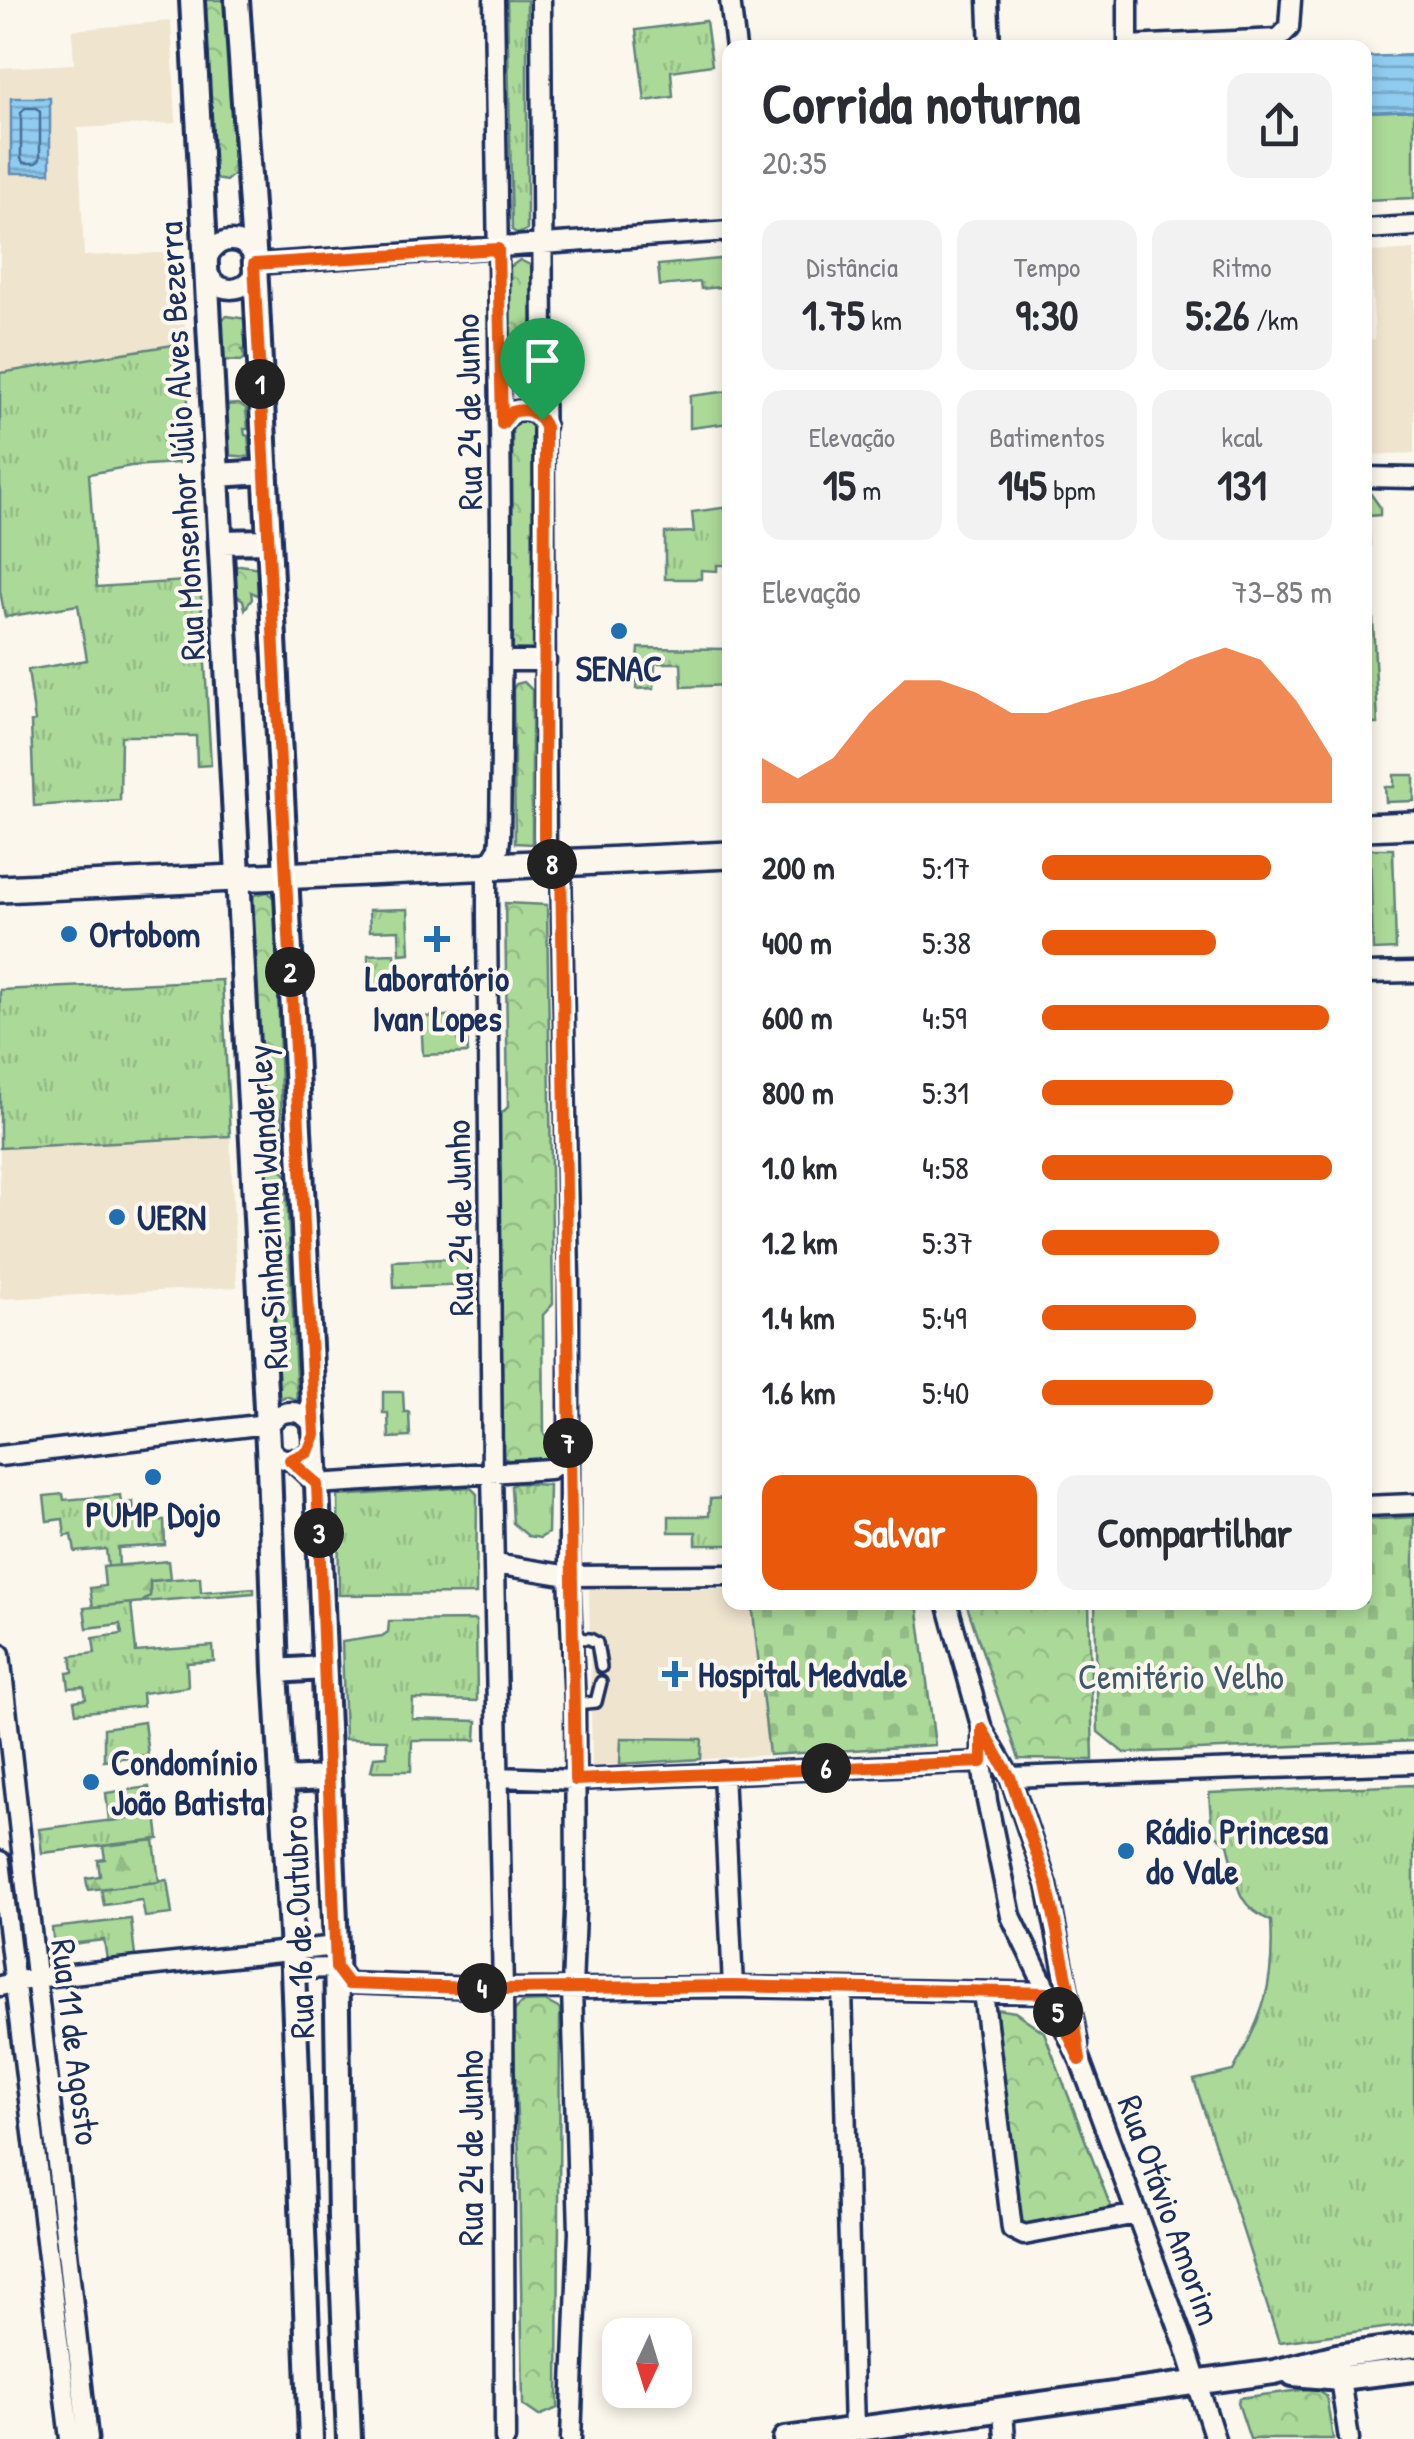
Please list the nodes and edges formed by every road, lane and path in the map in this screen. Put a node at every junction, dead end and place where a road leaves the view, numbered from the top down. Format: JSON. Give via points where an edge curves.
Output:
{"nodes":[{"id":1,"x":192,"y":0,"type":"edge"},
{"id":2,"x":236,"y":0,"type":"edge"},
{"id":3,"x":494,"y":0,"type":"edge"},
{"id":4,"x":541,"y":0,"type":"edge"},
{"id":5,"x":730,"y":0,"type":"edge"},
{"id":6,"x":988,"y":0,"type":"edge"},
{"id":7,"x":1128,"y":0,"type":"edge"},
{"id":8,"x":1292,"y":0,"type":"edge"},
{"id":9,"x":735,"y":40,"type":"edge"},
{"id":10,"x":990,"y":40,"type":"edge"},
{"id":11,"x":1128,"y":40,"type":"edge"},
{"id":12,"x":1259,"y":40,"type":"edge"},
{"id":13,"x":1414,"y":226,"type":"edge"},
{"id":14,"x":1372,"y":229,"type":"edge"},
{"id":15,"x":722,"y":231,"type":"edge"},
{"id":16,"x":544,"y":244,"type":"junction"},
{"id":17,"x":498,"y":249,"type":"junction"},
{"id":18,"x":254,"y":264,"type":"junction"},
{"id":19,"x":207,"y":266,"type":"junction"},
{"id":20,"x":502,"y":387,"type":"junction"},
{"id":21,"x":544,"y":387,"type":"junction"},
{"id":22,"x":502,"y":424,"type":"junction"},
{"id":23,"x":545,"y":427,"type":"junction"},
{"id":24,"x":266,"y":472,"type":"junction"},
{"id":25,"x":217,"y":475,"type":"junction"},
{"id":26,"x":1372,"y":477,"type":"edge"},
{"id":27,"x":1414,"y":478,"type":"edge"},
{"id":28,"x":268,"y":541,"type":"junction"},
{"id":29,"x":222,"y":542,"type":"junction"},
{"id":30,"x":546,"y":660,"type":"junction"},
{"id":31,"x":503,"y":661,"type":"junction"},
{"id":32,"x":1414,"y":824,"type":"edge"},
{"id":33,"x":1372,"y":827,"type":"edge"},
{"id":34,"x":722,"y":855,"type":"edge"},
{"id":35,"x":554,"y":864,"type":"junction"},
{"id":36,"x":487,"y":867,"type":"junction"},
{"id":37,"x":286,"y":876,"type":"junction"},
{"id":38,"x":238,"y":879,"type":"junction"},
{"id":39,"x":0,"y":889,"type":"edge"},
{"id":40,"x":1414,"y":972,"type":"edge"},
{"id":41,"x":1372,"y":973,"type":"edge"},
{"id":42,"x":276,"y":1156,"type":"junction"},
{"id":43,"x":314,"y":1424,"type":"junction"},
{"id":44,"x":267,"y":1431,"type":"junction"},
{"id":45,"x":568,"y":1448,"type":"junction"},
{"id":46,"x":0,"y":1456,"type":"edge"},
{"id":47,"x":290,"y":1460,"type":"junction"},
{"id":48,"x":492,"y":1473,"type":"junction"},
{"id":49,"x":317,"y":1484,"type":"junction"},
{"id":50,"x":1414,"y":1504,"type":"edge"},
{"id":51,"x":1372,"y":1506,"type":"edge"},
{"id":52,"x":495,"y":1564,"type":"junction"},
{"id":53,"x":722,"y":1575,"type":"edge"},
{"id":54,"x":570,"y":1576,"type":"junction"},
{"id":55,"x":949,"y":1610,"type":"edge"},
{"id":56,"x":572,"y":1638,"type":"junction"},
{"id":57,"x":0,"y":1663,"type":"edge"},
{"id":58,"x":601,"y":1667,"type":"dead end"},
{"id":59,"x":323,"y":1668,"type":"junction"},
{"id":60,"x":276,"y":1671,"type":"junction"},
{"id":61,"x":601,"y":1682,"type":"dead end"},
{"id":62,"x":575,"y":1704,"type":"junction"},
{"id":63,"x":982,"y":1729,"type":"junction"},
{"id":64,"x":982,"y":1762,"type":"junction"},
{"id":65,"x":1414,"y":1763,"type":"edge"},
{"id":66,"x":724,"y":1772,"type":"junction"},
{"id":67,"x":498,"y":1777,"type":"junction"},
{"id":68,"x":1010,"y":1777,"type":"junction"},
{"id":69,"x":328,"y":1778,"type":"junction"},
{"id":70,"x":282,"y":1780,"type":"junction"},
{"id":71,"x":575,"y":1780,"type":"junction"},
{"id":72,"x":0,"y":1861,"type":"edge"},
{"id":73,"x":336,"y":1957,"type":"junction"},
{"id":74,"x":293,"y":1960,"type":"junction"},
{"id":75,"x":34,"y":1978,"type":"junction"},
{"id":76,"x":8,"y":1986,"type":"edge"},
{"id":77,"x":733,"y":1986,"type":"junction"},
{"id":78,"x":572,"y":1988,"type":"junction"},
{"id":79,"x":502,"y":1989,"type":"junction"},
{"id":80,"x":842,"y":1989,"type":"junction"},
{"id":81,"x":983,"y":1992,"type":"junction"},
{"id":82,"x":1050,"y":1993,"type":"junction"},
{"id":83,"x":1080,"y":2060,"type":"junction"},
{"id":84,"x":61,"y":2186,"type":"junction"},
{"id":85,"x":39,"y":2192,"type":"junction"},
{"id":86,"x":1137,"y":2214,"type":"junction"},
{"id":87,"x":302,"y":2218,"type":"junction"},
{"id":88,"x":340,"y":2218,"type":"junction"},
{"id":89,"x":74,"y":2288,"type":"junction"},
{"id":90,"x":52,"y":2293,"type":"junction"},
{"id":91,"x":1414,"y":2346,"type":"edge"},
{"id":92,"x":1338,"y":2367,"type":"junction"},
{"id":93,"x":1414,"y":2368,"type":"edge"},
{"id":94,"x":1195,"y":2383,"type":"junction"},
{"id":95,"x":1002,"y":2410,"type":"junction"},
{"id":96,"x":854,"y":2430,"type":"junction"},
{"id":97,"x":800,"y":2438,"type":"edge"},
{"id":98,"x":70,"y":2439,"type":"edge"},
{"id":99,"x":88,"y":2439,"type":"edge"},
{"id":100,"x":311,"y":2439,"type":"edge"},
{"id":101,"x":349,"y":2439,"type":"edge"},
{"id":102,"x":505,"y":2439,"type":"edge"},
{"id":103,"x":571,"y":2439,"type":"edge"},
{"id":104,"x":1005,"y":2439,"type":"edge"},
{"id":105,"x":1215,"y":2439,"type":"edge"},
{"id":106,"x":1349,"y":2439,"type":"edge"}],
"edges":[{"from":1,"to":19,"type":"street","name":"Rua Monsenhor Júlio Alves Bezerra"},
{"from":2,"to":18,"type":"street"},
{"from":3,"to":17,"type":"street","name":"Rua 24 de Junho"},
{"from":4,"to":16,"type":"street"},
{"from":5,"to":9,"type":"street"},
{"from":6,"to":10,"type":"street"},
{"from":7,"to":11,"type":"street"},
{"from":8,"to":12,"type":"street","via":[[1289,28],[1278,39]]},
{"from":13,"to":14,"type":"street"},
{"from":15,"to":16,"type":"street"},
{"from":16,"to":17,"type":"street"},
{"from":16,"to":21,"type":"street"},
{"from":17,"to":18,"type":"street"},
{"from":17,"to":20,"type":"street","name":"Rua 24 de Junho"},
{"from":18,"to":19,"type":"street","via":[[246,246],[226,241],[210,253]]},
{"from":18,"to":19,"type":"street","via":[[252,277],[234,288],[219,286]]},
{"from":18,"to":24,"type":"street"},
{"from":19,"to":25,"type":"street","name":"Rua Monsenhor Júlio Alves Bezerra"},
{"from":20,"to":21,"type":"street","via":[[523,402]]},
{"from":20,"to":22,"type":"street","name":"Rua 24 de Junho"},
{"from":21,"to":23,"type":"street"},
{"from":22,"to":23,"type":"street","via":[[512,412],[528,410]]},
{"from":22,"to":31,"type":"street","name":"Rua 24 de Junho"},
{"from":23,"to":30,"type":"street"},
{"from":24,"to":25,"type":"street"},
{"from":24,"to":28,"type":"street"},
{"from":25,"to":29,"type":"street","name":"Rua Monsenhor Júlio Alves Bezerra"},
{"from":26,"to":27,"type":"street"},
{"from":28,"to":29,"type":"street"},
{"from":28,"to":37,"type":"street"},
{"from":29,"to":38,"type":"street","name":"Rua Monsenhor Júlio Alves Bezerra"},
{"from":30,"to":31,"type":"street"},
{"from":30,"to":35,"type":"street"},
{"from":31,"to":36,"type":"street","name":"Rua 24 de Junho","via":[[500,838]]},
{"from":32,"to":33,"type":"main road"},
{"from":34,"to":35,"type":"main road"},
{"from":35,"to":36,"type":"main road"},
{"from":35,"to":45,"type":"street","via":[[569,1280]]},
{"from":36,"to":37,"type":"main road"},
{"from":36,"to":48,"type":"street","name":"Rua 24 de Junho"},
{"from":37,"to":38,"type":"main road"},
{"from":37,"to":42,"type":"street","name":"Rua Sinhazinha Wanderley"},
{"from":38,"to":39,"type":"main road"},
{"from":38,"to":42,"type":"street","name":"Rua Sinhazinha Wanderley"},
{"from":40,"to":41,"type":"street"},
{"from":42,"to":43,"type":"street","name":"Rua Sinhazinha Wanderley"},
{"from":42,"to":44,"type":"street","name":"Rua Sinhazinha Wanderley"},
{"from":43,"to":44,"type":"street","via":[[290,1412]]},
{"from":43,"to":47,"type":"street","via":[[308,1452]]},
{"from":43,"to":49,"type":"street","name":"Rua 16 de Outubro"},
{"from":44,"to":46,"type":"street"},
{"from":44,"to":47,"type":"street","via":[[272,1451]]},
{"from":44,"to":60,"type":"street","name":"Rua 16 de Outubro"},
{"from":45,"to":48,"type":"street","via":[[550,1469]]},
{"from":45,"to":54,"type":"street"},
{"from":47,"to":49,"type":"street"},
{"from":48,"to":49,"type":"street"},
{"from":48,"to":52,"type":"street","name":"Rua 24 de Junho"},
{"from":49,"to":59,"type":"street","name":"Rua 16 de Outubro"},
{"from":50,"to":51,"type":"street"},
{"from":52,"to":54,"type":"street"},
{"from":52,"to":67,"type":"street","name":"Rua 24 de Junho"},
{"from":53,"to":54,"type":"street"},
{"from":54,"to":56,"type":"street"},
{"from":55,"to":63,"type":"street","name":"Rua Otávio Amorim"},
{"from":56,"to":58,"type":"lane","via":[[597,1644]]},
{"from":56,"to":62,"type":"street"},
{"from":57,"to":75,"type":"street","name":"Rua 11 de Agosto"},
{"from":59,"to":60,"type":"street"},
{"from":59,"to":69,"type":"street","name":"Rua 16 de Outubro"},
{"from":60,"to":70,"type":"street","name":"Rua 16 de Outubro"},
{"from":61,"to":62,"type":"lane","via":[[596,1702]]},
{"from":62,"to":71,"type":"street"},
{"from":63,"to":64,"type":"street","name":"Rua Otávio Amorim"},
{"from":63,"to":68,"type":"street","name":"Rua Otávio Amorim"},
{"from":64,"to":66,"type":"street"},
{"from":64,"to":82,"type":"street","name":"Rua Otávio Amorim","via":[[1011,1916]]},
{"from":65,"to":68,"type":"street"},
{"from":66,"to":71,"type":"street"},
{"from":66,"to":77,"type":"street"},
{"from":67,"to":71,"type":"street"},
{"from":67,"to":79,"type":"street","name":"Rua 24 de Junho"},
{"from":68,"to":83,"type":"street","name":"Rua Otávio Amorim","via":[[1053,1906]]},
{"from":69,"to":70,"type":"street"},
{"from":69,"to":73,"type":"street","name":"Rua 16 de Outubro"},
{"from":70,"to":74,"type":"street","name":"Rua 16 de Outubro"},
{"from":71,"to":78,"type":"street"},
{"from":72,"to":76,"type":"street","name":"Rua 11 de Agosto"},
{"from":73,"to":74,"type":"street"},
{"from":73,"to":79,"type":"street","via":[[348,1984]]},
{"from":73,"to":88,"type":"street","name":"Rua 16 de Outubro"},
{"from":74,"to":75,"type":"street"},
{"from":74,"to":87,"type":"street","name":"Rua 16 de Outubro"},
{"from":75,"to":76,"type":"street"},
{"from":75,"to":84,"type":"street","name":"Rua 11 de Agosto"},
{"from":76,"to":85,"type":"street","name":"Rua 11 de Agosto"},
{"from":77,"to":78,"type":"street"},
{"from":77,"to":80,"type":"street"},
{"from":78,"to":79,"type":"street"},
{"from":78,"to":103,"type":"street","via":[[579,2232]]},
{"from":79,"to":102,"type":"street","name":"Rua 24 de Junho"},
{"from":80,"to":81,"type":"street"},
{"from":80,"to":96,"type":"street"},
{"from":81,"to":82,"type":"street"},
{"from":81,"to":86,"type":"street","via":[[1012,2229],[1024,2236]]},
{"from":82,"to":83,"type":"street","name":"Rua Otávio Amorim"},
{"from":83,"to":86,"type":"street","name":"Rua Otávio Amorim"},
{"from":84,"to":85,"type":"street"},
{"from":84,"to":89,"type":"street","name":"Rua 11 de Agosto"},
{"from":85,"to":90,"type":"street","name":"Rua 11 de Agosto"},
{"from":86,"to":94,"type":"street","name":"Rua Otávio Amorim"},
{"from":87,"to":88,"type":"street"},
{"from":87,"to":100,"type":"street","name":"Rua 16 de Outubro"},
{"from":88,"to":101,"type":"street","name":"Rua 16 de Outubro"},
{"from":89,"to":90,"type":"street"},
{"from":89,"to":99,"type":"street","name":"Rua 11 de Agosto"},
{"from":90,"to":98,"type":"street","name":"Rua 11 de Agosto"},
{"from":91,"to":92,"type":"street"},
{"from":92,"to":93,"type":"street"},
{"from":92,"to":94,"type":"street"},
{"from":92,"to":106,"type":"street"},
{"from":94,"to":95,"type":"street"},
{"from":94,"to":105,"type":"street","name":"Rua Otávio Amorim"},
{"from":95,"to":96,"type":"street"},
{"from":95,"to":104,"type":"street"},
{"from":96,"to":97,"type":"street"}]}
